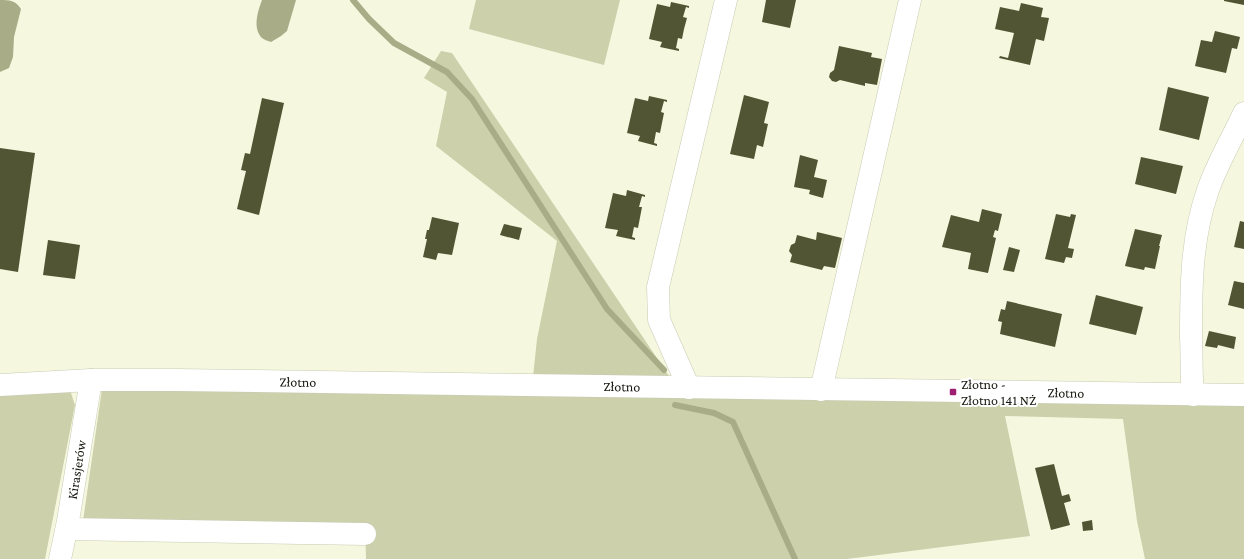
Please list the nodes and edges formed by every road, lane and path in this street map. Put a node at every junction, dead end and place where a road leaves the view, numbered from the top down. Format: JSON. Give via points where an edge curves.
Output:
{"nodes":[{"id":1,"x":726,"y":0,"type":"edge"},
{"id":2,"x":910,"y":0,"type":"edge"},
{"id":3,"x":1244,"y":114,"type":"edge"},
{"id":4,"x":91,"y":380,"type":"junction"},
{"id":5,"x":0,"y":384,"type":"edge"},
{"id":6,"x":689,"y":388,"type":"junction"},
{"id":7,"x":821,"y":390,"type":"junction"},
{"id":8,"x":1194,"y":395,"type":"junction"},
{"id":9,"x":1244,"y":395,"type":"edge"},
{"id":10,"x":66,"y":529,"type":"junction"},
{"id":11,"x":365,"y":534,"type":"dead end"},
{"id":12,"x":60,"y":559,"type":"edge"}],
"edges":[{"from":1,"to":6,"type":"street","via":[[658,287],[659,320]]},
{"from":2,"to":7,"type":"street"},
{"from":3,"to":8,"type":"street","via":[[1208,190],[1196,237],[1192,268],[1191,332]]},
{"from":4,"to":5,"type":"street","name":"Złotno"},
{"from":4,"to":6,"type":"street","name":"Złotno"},
{"from":4,"to":10,"type":"street","name":"Kirasjerów"},
{"from":6,"to":7,"type":"street","name":"Złotno"},
{"from":7,"to":8,"type":"street","name":"Złotno"},
{"from":8,"to":9,"type":"street","name":"Złotno"},
{"from":10,"to":11,"type":"street"},
{"from":10,"to":12,"type":"street","name":"Kirasjerów"}]}
